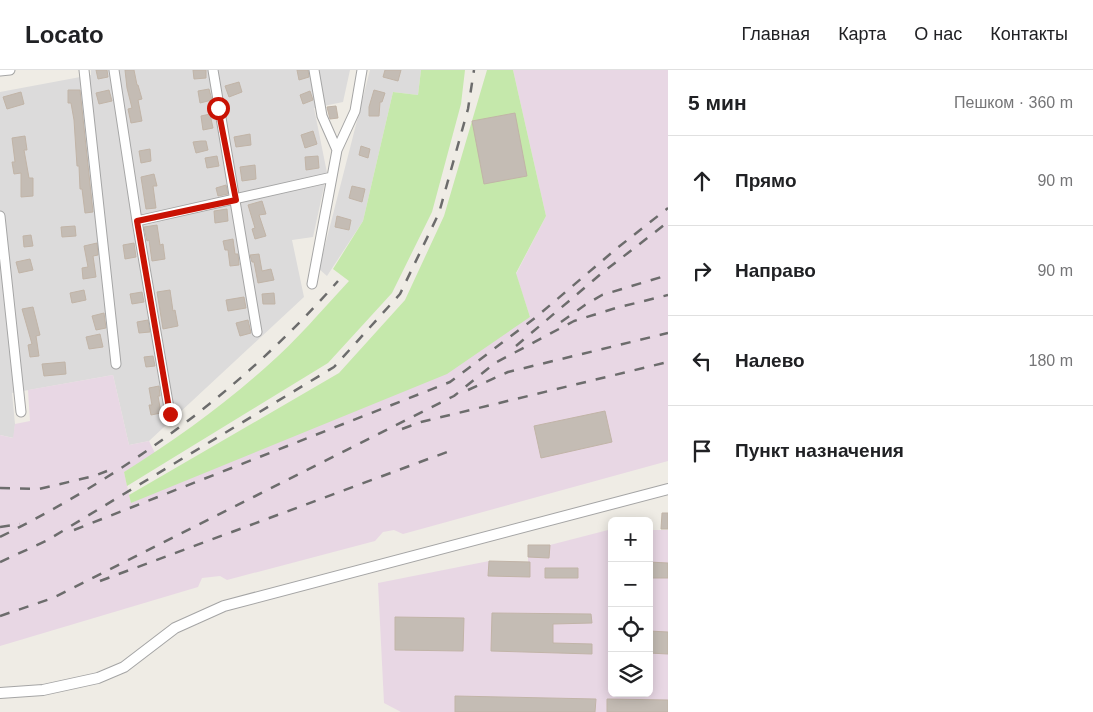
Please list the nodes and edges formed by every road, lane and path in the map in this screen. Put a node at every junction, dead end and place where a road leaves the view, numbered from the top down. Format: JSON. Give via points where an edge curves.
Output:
{"nodes":[{"id":1,"x":10,"y":70,"type":"edge"},
{"id":2,"x":84,"y":70,"type":"edge"},
{"id":3,"x":114,"y":70,"type":"edge"},
{"id":4,"x":213,"y":70,"type":"edge"},
{"id":5,"x":314,"y":70,"type":"edge"},
{"id":6,"x":362,"y":70,"type":"edge"},
{"id":7,"x":0,"y":72,"type":"edge"},
{"id":8,"x":337,"y":150,"type":"junction"},
{"id":9,"x":332,"y":177,"type":"junction"},
{"id":10,"x":236,"y":200,"type":"junction"},
{"id":11,"x":0,"y":216,"type":"edge"},
{"id":12,"x":137,"y":221,"type":"junction"},
{"id":13,"x":312,"y":284,"type":"dead end"},
{"id":14,"x":257,"y":332,"type":"dead end"},
{"id":15,"x":116,"y":364,"type":"dead end"},
{"id":16,"x":21,"y":412,"type":"dead end"},
{"id":17,"x":170,"y":414,"type":"dead end"},
{"id":18,"x":668,"y":489,"type":"edge"},
{"id":19,"x":0,"y":693,"type":"edge"}],
"edges":[{"from":1,"to":7,"type":"street"},
{"from":2,"to":15,"type":"street"},
{"from":3,"to":12,"type":"street"},
{"from":4,"to":10,"type":"street"},
{"from":5,"to":8,"type":"street","via":[[322,116]]},
{"from":6,"to":8,"type":"street","via":[[355,111]]},
{"from":8,"to":9,"type":"street"},
{"from":9,"to":10,"type":"street"},
{"from":9,"to":13,"type":"street"},
{"from":10,"to":12,"type":"street"},
{"from":10,"to":14,"type":"street"},
{"from":11,"to":16,"type":"street"},
{"from":12,"to":17,"type":"street"},
{"from":18,"to":19,"type":"street","via":[[224,606],[175,628],[124,667],[98,678],[43,690]]}]}
